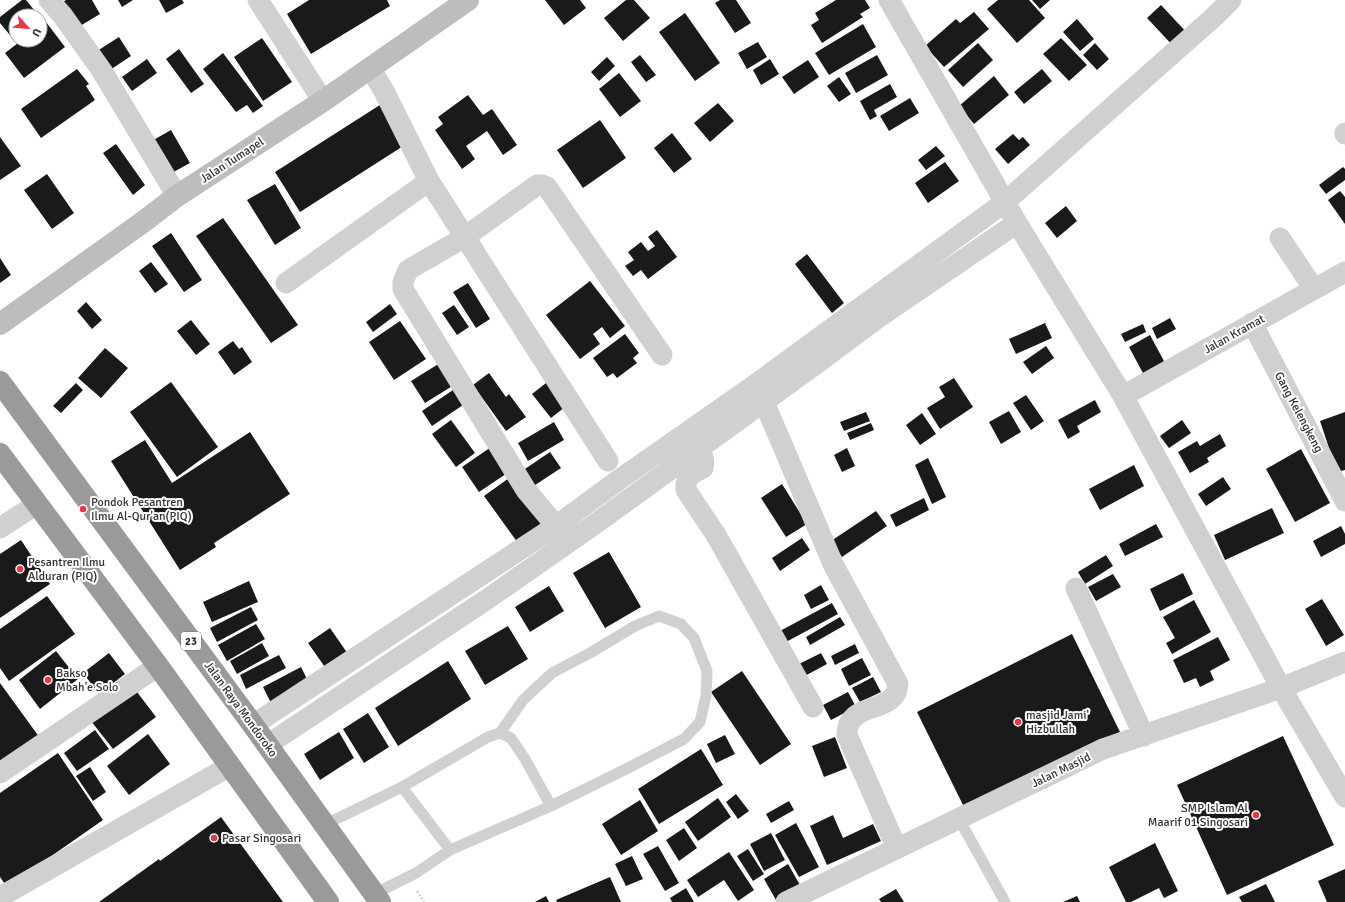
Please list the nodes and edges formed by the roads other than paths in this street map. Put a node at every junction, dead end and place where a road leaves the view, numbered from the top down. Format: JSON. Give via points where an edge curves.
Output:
{"nodes":[{"id":1,"x":49,"y":0,"type":"edge"},
{"id":2,"x":258,"y":0,"type":"edge"},
{"id":3,"x":468,"y":0,"type":"edge"},
{"id":4,"x":889,"y":0,"type":"edge"},
{"id":5,"x":1231,"y":0,"type":"edge"},
{"id":6,"x":370,"y":68,"type":"junction"},
{"id":7,"x":323,"y":101,"type":"junction"},
{"id":8,"x":429,"y":181,"type":"junction"},
{"id":9,"x":177,"y":196,"type":"junction"},
{"id":10,"x":1011,"y":212,"type":"junction"},
{"id":11,"x":466,"y":237,"type":"junction"},
{"id":12,"x":1280,"y":238,"type":"dead end"},
{"id":13,"x":1345,"y":272,"type":"edge"},
{"id":14,"x":286,"y":283,"type":"dead end"},
{"id":15,"x":1314,"y":289,"type":"junction"},
{"id":16,"x":1252,"y":323,"type":"junction"},
{"id":17,"x":0,"y":324,"type":"edge"},
{"id":18,"x":662,"y":355,"type":"dead end"},
{"id":19,"x":0,"y":382,"type":"edge"},
{"id":20,"x":1123,"y":396,"type":"junction"},
{"id":21,"x":764,"y":402,"type":"junction"},
{"id":22,"x":693,"y":440,"type":"junction"},
{"id":23,"x":0,"y":454,"type":"edge"},
{"id":24,"x":608,"y":462,"type":"dead end"},
{"id":25,"x":1345,"y":501,"type":"edge"},
{"id":26,"x":37,"y":504,"type":"junction"},
{"id":27,"x":556,"y":526,"type":"junction"},
{"id":28,"x":0,"y":528,"type":"edge"},
{"id":29,"x":1076,"y":588,"type":"dead end"},
{"id":30,"x":1345,"y":662,"type":"edge"},
{"id":31,"x":158,"y":666,"type":"junction"},
{"id":32,"x":1281,"y":688,"type":"junction"},
{"id":33,"x":813,"y":708,"type":"dead end"},
{"id":34,"x":253,"y":725,"type":"junction"},
{"id":35,"x":500,"y":733,"type":"junction"},
{"id":36,"x":1144,"y":736,"type":"junction"},
{"id":37,"x":267,"y":745,"type":"junction"},
{"id":38,"x":230,"y":766,"type":"junction"},
{"id":39,"x":0,"y":773,"type":"edge"},
{"id":40,"x":402,"y":787,"type":"junction"},
{"id":41,"x":1345,"y":797,"type":"edge"},
{"id":42,"x":551,"y":806,"type":"junction"},
{"id":43,"x":959,"y":819,"type":"junction"},
{"id":44,"x":324,"y":825,"type":"junction"},
{"id":45,"x":897,"y":849,"type":"junction"},
{"id":46,"x":450,"y":850,"type":"junction"},
{"id":47,"x":4,"y":895,"type":"edge"},
{"id":48,"x":377,"y":898,"type":"edge"},
{"id":49,"x":328,"y":902,"type":"edge"},
{"id":50,"x":786,"y":902,"type":"edge"},
{"id":51,"x":1005,"y":902,"type":"edge"}],
"edges":[{"from":1,"to":9,"type":"street","via":[[102,71]]},
{"from":2,"to":7,"type":"street"},
{"from":3,"to":6,"type":"street","name":"Jalan Tumapel"},
{"from":4,"to":10,"type":"street"},
{"from":5,"to":10,"type":"street"},
{"from":6,"to":7,"type":"street","name":"Jalan Tumapel"},
{"from":6,"to":8,"type":"street"},
{"from":7,"to":9,"type":"street","name":"Jalan Tumapel"},
{"from":8,"to":11,"type":"street"},
{"from":8,"to":14,"type":"street"},
{"from":9,"to":17,"type":"street","name":"Jalan Tumapel"},
{"from":10,"to":20,"type":"street"},
{"from":10,"to":21,"type":"street","via":[[879,317]]},
{"from":10,"to":22,"type":"street","via":[[756,384]]},
{"from":11,"to":18,"type":"street","via":[[537,186],[547,187]]},
{"from":11,"to":24,"type":"street"},
{"from":11,"to":27,"type":"street","via":[[408,270],[403,289],[526,490]]},
{"from":12,"to":15,"type":"street"},
{"from":13,"to":15,"type":"street","name":"Jalan Kramat"},
{"from":15,"to":16,"type":"street","name":"Jalan Kramat"},
{"from":16,"to":20,"type":"street","name":"Jalan Kramat"},
{"from":16,"to":25,"type":"street","name":"Gang Kelengkeng"},
{"from":19,"to":34,"type":"highway","name":"Jalan Raya Mondoroko","number":"23"},
{"from":20,"to":32,"type":"street"},
{"from":21,"to":22,"type":"street"},
{"from":21,"to":45,"type":"street","via":[[834,566],[898,684],[895,695],[890,700],[860,713],[847,727],[847,735]]},
{"from":22,"to":27,"type":"street","via":[[620,479]]},
{"from":22,"to":33,"type":"street","via":[[704,461],[703,468],[688,477],[685,483],[686,490],[716,535]]},
{"from":22,"to":37,"type":"street","via":[[601,520],[486,600]]},
{"from":23,"to":26,"type":"highway"},
{"from":26,"to":28,"type":"street"},
{"from":26,"to":31,"type":"highway"},
{"from":27,"to":34,"type":"street"},
{"from":29,"to":36,"type":"street"},
{"from":30,"to":32,"type":"street","name":"Jalan Masjid"},
{"from":31,"to":38,"type":"highway"},
{"from":31,"to":39,"type":"street"},
{"from":32,"to":36,"type":"street","name":"Jalan Masjid"},
{"from":32,"to":41,"type":"street"},
{"from":34,"to":37,"type":"highway","name":"Jalan Raya Mondoroko","number":"23"},
{"from":35,"to":40,"type":"lane","via":[[488,737]]},
{"from":35,"to":42,"type":"lane","via":[[511,738],[526,759]]},
{"from":35,"to":42,"type":"lane","via":[[523,700],[552,673],[635,626],[659,616],[680,624],[694,638],[707,671],[706,696],[700,722],[684,739]]},
{"from":36,"to":43,"type":"street","name":"Jalan Masjid","via":[[1103,750]]},
{"from":37,"to":44,"type":"highway","name":"Jalan Raya Mondoroko","number":"23"},
{"from":38,"to":47,"type":"street"},
{"from":38,"to":49,"type":"highway"},
{"from":40,"to":44,"type":"lane"},
{"from":40,"to":46,"type":"lane"},
{"from":42,"to":46,"type":"lane"},
{"from":43,"to":45,"type":"street","name":"Jalan Masjid"},
{"from":43,"to":51,"type":"lane"},
{"from":44,"to":48,"type":"highway","name":"Jalan Raya Mondoroko","number":"23"},
{"from":45,"to":50,"type":"street","name":"Jalan Masjid"},
{"from":46,"to":48,"type":"lane"}]}
